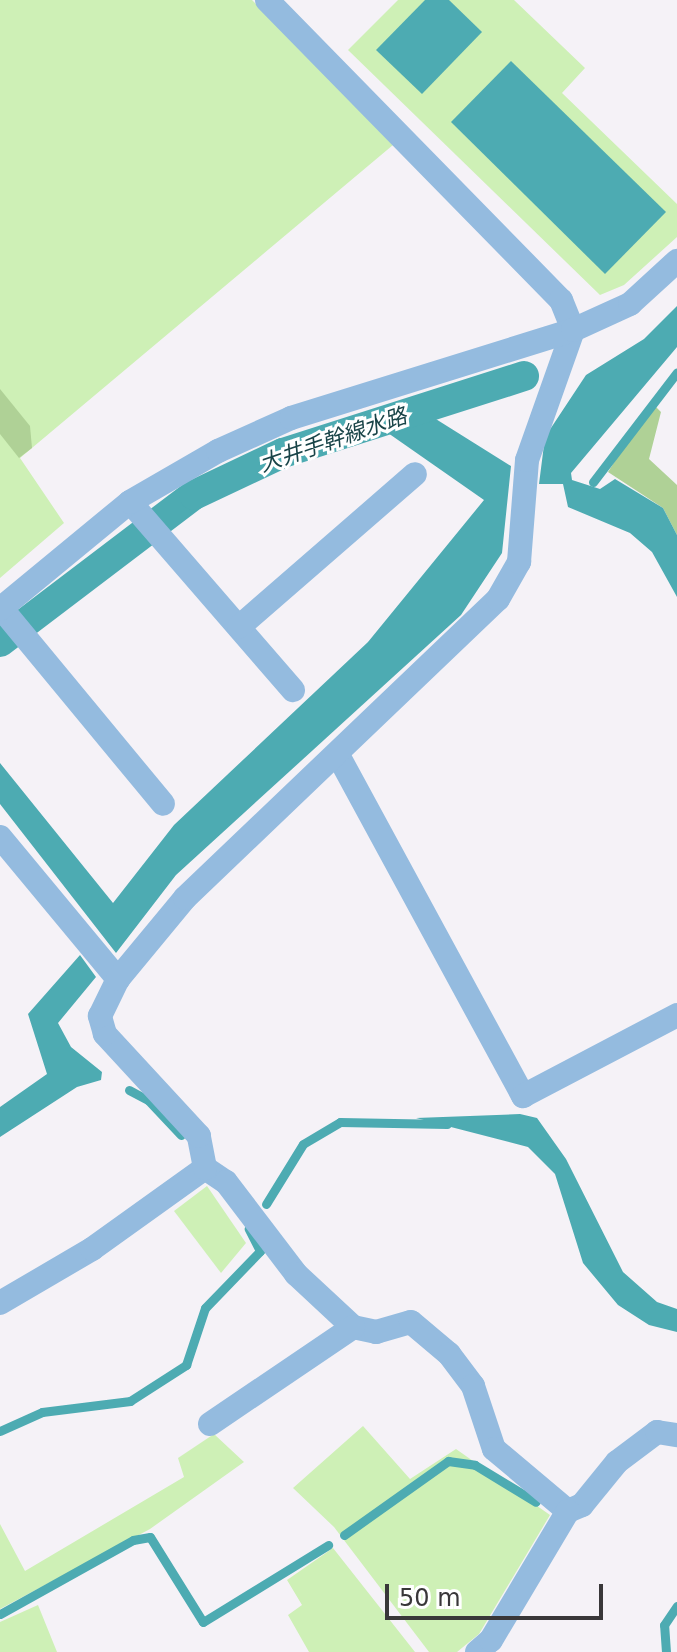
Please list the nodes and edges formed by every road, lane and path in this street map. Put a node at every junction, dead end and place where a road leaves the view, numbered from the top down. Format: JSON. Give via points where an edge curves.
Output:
{"nodes":[{"id":1,"x":267,"y":0,"type":"edge"},
{"id":2,"x":677,"y":261,"type":"edge"},
{"id":3,"x":573,"y":330,"type":"junction"},
{"id":4,"x":415,"y":474,"type":"dead end"},
{"id":5,"x":135,"y":508,"type":"junction"},
{"id":6,"x":4,"y":612,"type":"edge"},
{"id":7,"x":239,"y":627,"type":"junction"},
{"id":8,"x":293,"y":690,"type":"dead end"},
{"id":9,"x":339,"y":757,"type":"junction"},
{"id":10,"x":163,"y":804,"type":"dead end"},
{"id":11,"x":0,"y":837,"type":"edge"},
{"id":12,"x":118,"y":979,"type":"junction"},
{"id":13,"x":677,"y":1015,"type":"edge"},
{"id":14,"x":205,"y":1168,"type":"junction"},
{"id":15,"x":0,"y":1303,"type":"edge"},
{"id":16,"x":353,"y":1327,"type":"junction"},
{"id":17,"x":210,"y":1424,"type":"dead end"},
{"id":18,"x":677,"y":1435,"type":"edge"},
{"id":19,"x":568,"y":1511,"type":"junction"},
{"id":20,"x":489,"y":1648,"type":"edge"}],
"edges":[{"from":1,"to":3,"type":"street","via":[[561,300]]},
{"from":2,"to":3,"type":"street","via":[[630,304]]},
{"from":3,"to":5,"type":"street","via":[[291,418]]},
{"from":3,"to":9,"type":"street","via":[[527,460],[519,562],[498,599]]},
{"from":4,"to":7,"type":"street"},
{"from":5,"to":6,"type":"street"},
{"from":5,"to":7,"type":"street"},
{"from":6,"to":10,"type":"street"},
{"from":7,"to":8,"type":"street"},
{"from":9,"to":12,"type":"street","via":[[185,898]]},
{"from":9,"to":13,"type":"street","via":[[523,1096]]},
{"from":11,"to":12,"type":"street"},
{"from":12,"to":14,"type":"street","via":[[100,1016],[105,1034],[199,1136]]},
{"from":14,"to":15,"type":"street","via":[[92,1249]]},
{"from":14,"to":16,"type":"street","via":[[226,1182],[296,1274]]},
{"from":16,"to":17,"type":"street"},
{"from":16,"to":19,"type":"street","via":[[376,1332],[411,1322],[473,1386],[494,1449],[507,1465]]},
{"from":18,"to":19,"type":"street","via":[[657,1432],[617,1462],[582,1505]]},
{"from":19,"to":20,"type":"street"}]}
